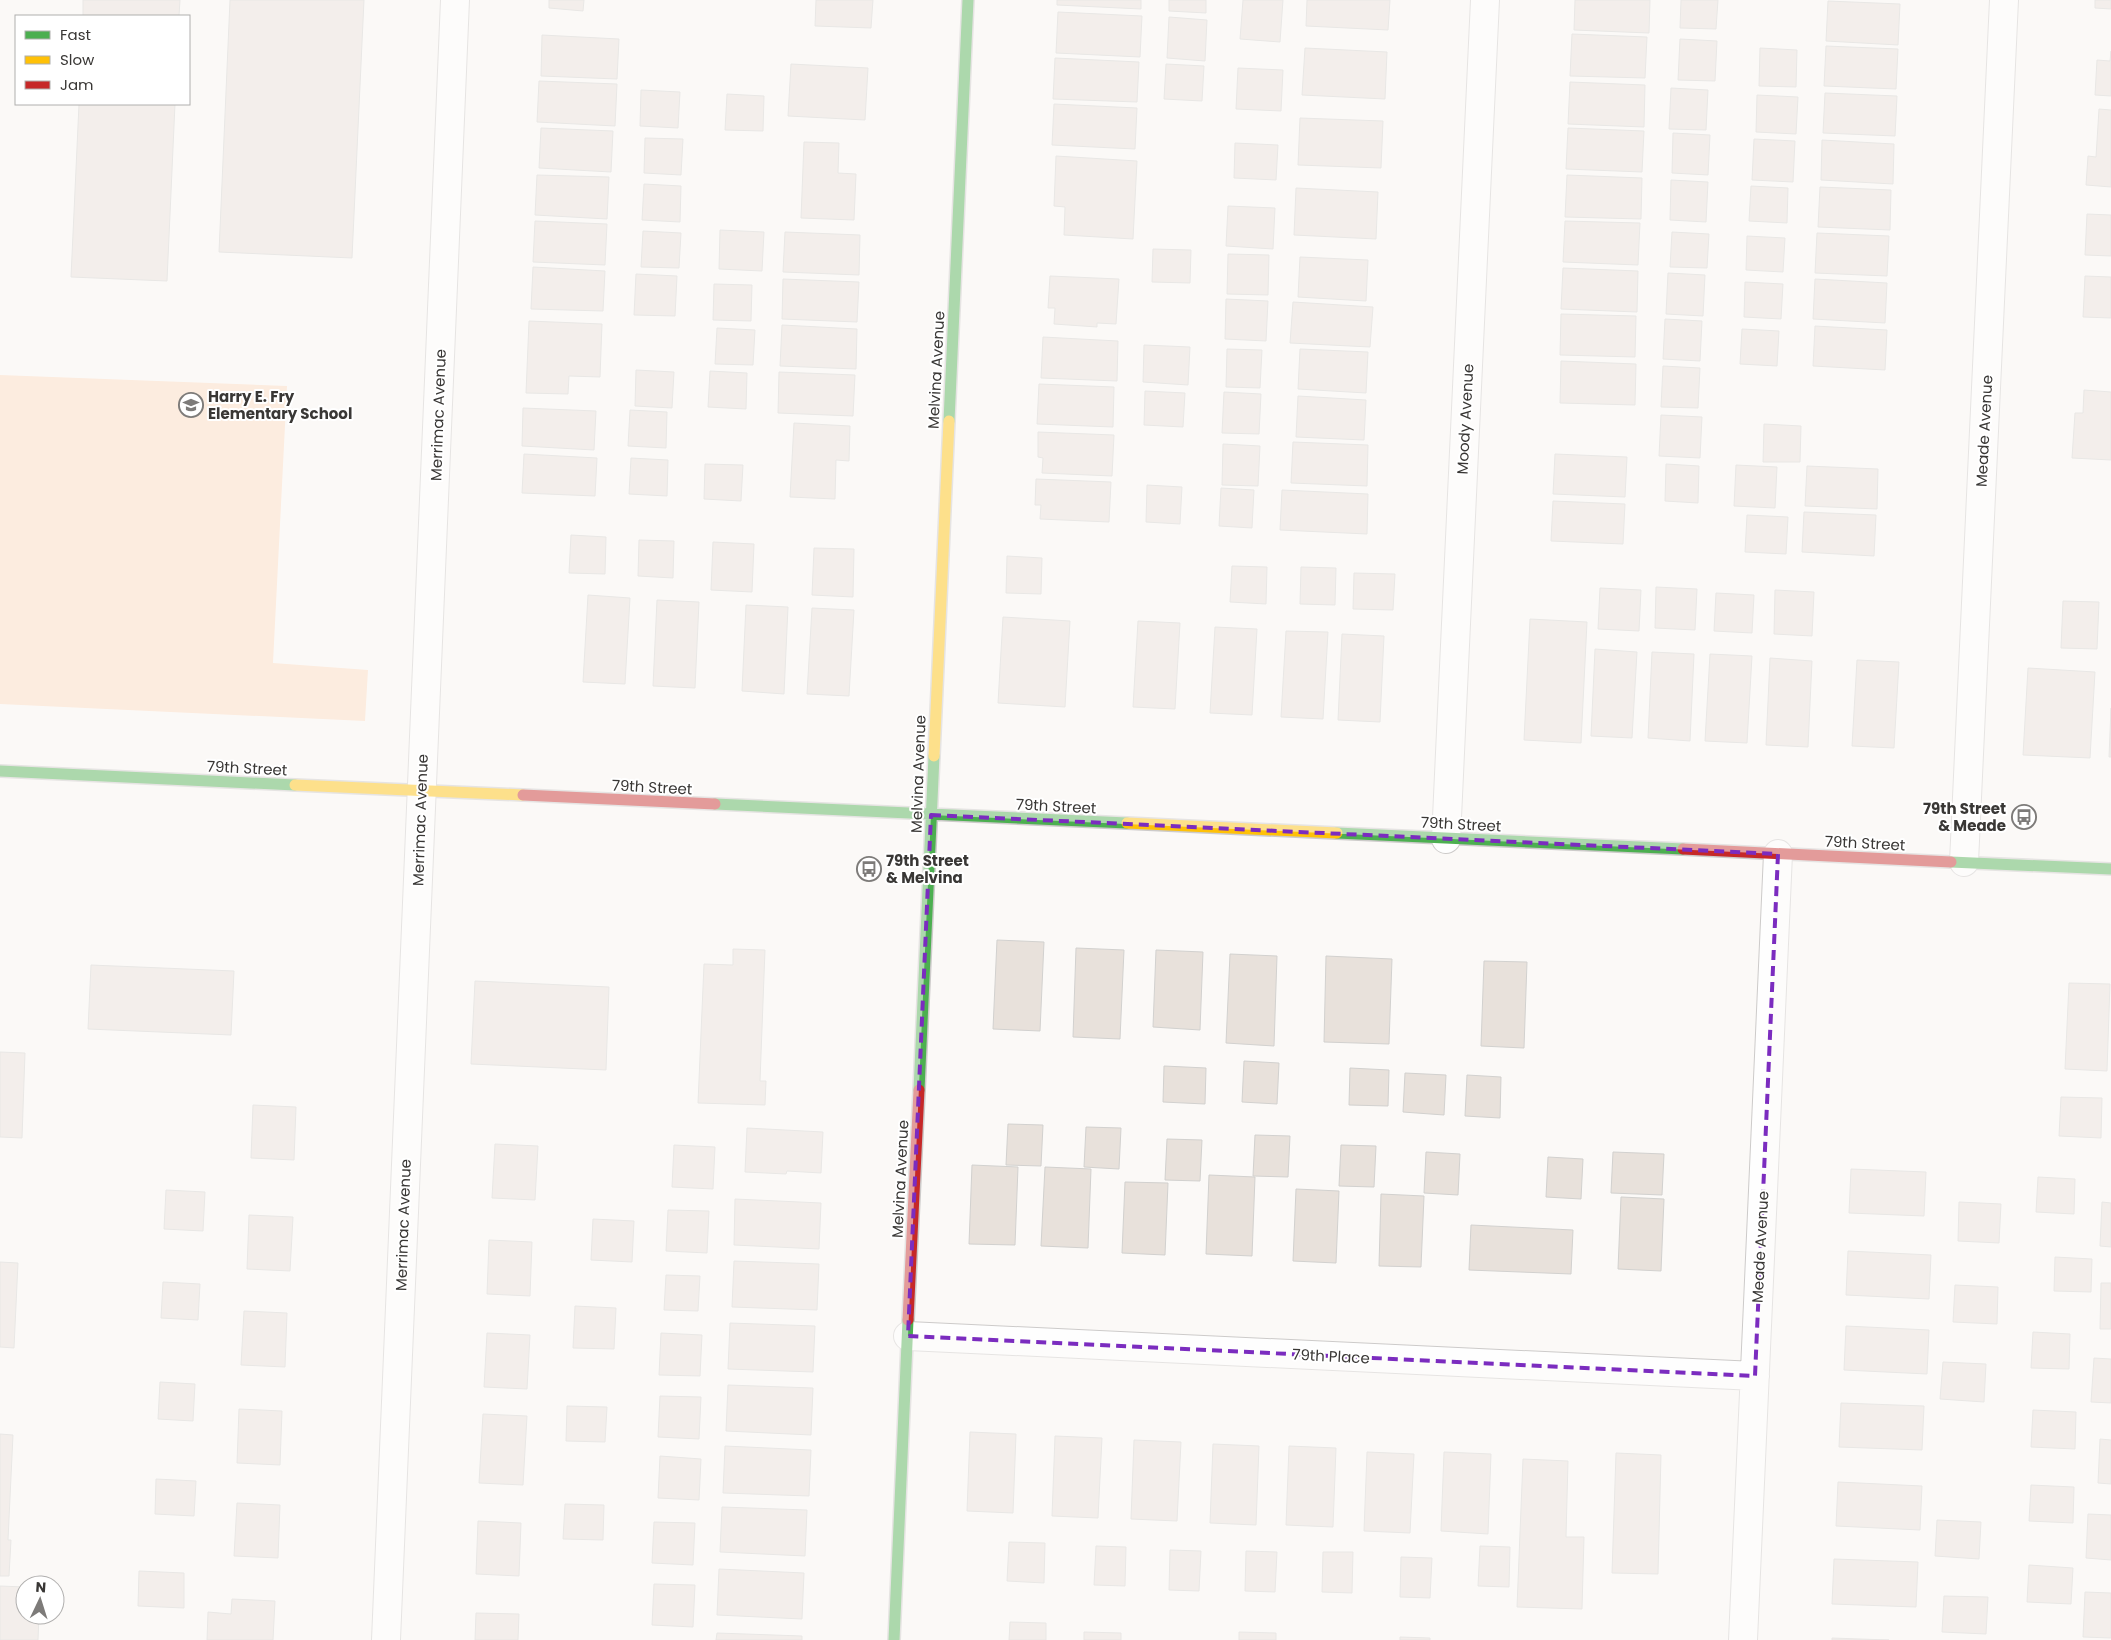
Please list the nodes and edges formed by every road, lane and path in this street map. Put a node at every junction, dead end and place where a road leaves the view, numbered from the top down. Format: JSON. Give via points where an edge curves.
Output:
{"nodes":[{"id":1,"x":456,"y":0,"type":"edge"},
{"id":2,"x":968,"y":0,"type":"edge"},
{"id":3,"x":1485,"y":0,"type":"edge"},
{"id":4,"x":2004,"y":0,"type":"edge"},
{"id":5,"x":0,"y":771,"type":"edge"},
{"id":6,"x":422,"y":791,"type":"junction"},
{"id":7,"x":931,"y":815,"type":"junction"},
{"id":8,"x":1446,"y":839,"type":"junction"},
{"id":9,"x":1778,"y":854,"type":"junction"},
{"id":10,"x":1964,"y":862,"type":"junction"},
{"id":11,"x":2111,"y":869,"type":"edge"},
{"id":12,"x":908,"y":1336,"type":"junction"},
{"id":13,"x":1755,"y":1376,"type":"junction"},
{"id":14,"x":386,"y":1640,"type":"edge"},
{"id":15,"x":894,"y":1640,"type":"edge"},
{"id":16,"x":1743,"y":1640,"type":"edge"}],
"edges":[{"from":1,"to":6,"type":"street","name":"Merrimac Avenue"},
{"from":2,"to":7,"type":"main road","name":"Melvina Avenue"},
{"from":3,"to":8,"type":"street","name":"Moody Avenue"},
{"from":4,"to":10,"type":"street","name":"Meade Avenue"},
{"from":5,"to":6,"type":"main road","name":"79th Street"},
{"from":6,"to":7,"type":"main road","name":"79th Street"},
{"from":6,"to":14,"type":"street","name":"Merrimac Avenue"},
{"from":7,"to":8,"type":"main road","name":"79th Street"},
{"from":7,"to":12,"type":"main road","name":"Melvina Avenue"},
{"from":8,"to":9,"type":"main road","name":"79th Street"},
{"from":9,"to":10,"type":"main road","name":"79th Street"},
{"from":9,"to":13,"type":"street","name":"Meade Avenue"},
{"from":10,"to":11,"type":"main road","name":"79th Street"},
{"from":12,"to":13,"type":"street","name":"79th Place"},
{"from":12,"to":15,"type":"main road","name":"Melvina Avenue"},
{"from":13,"to":16,"type":"street","name":"Meade Avenue"}]}
